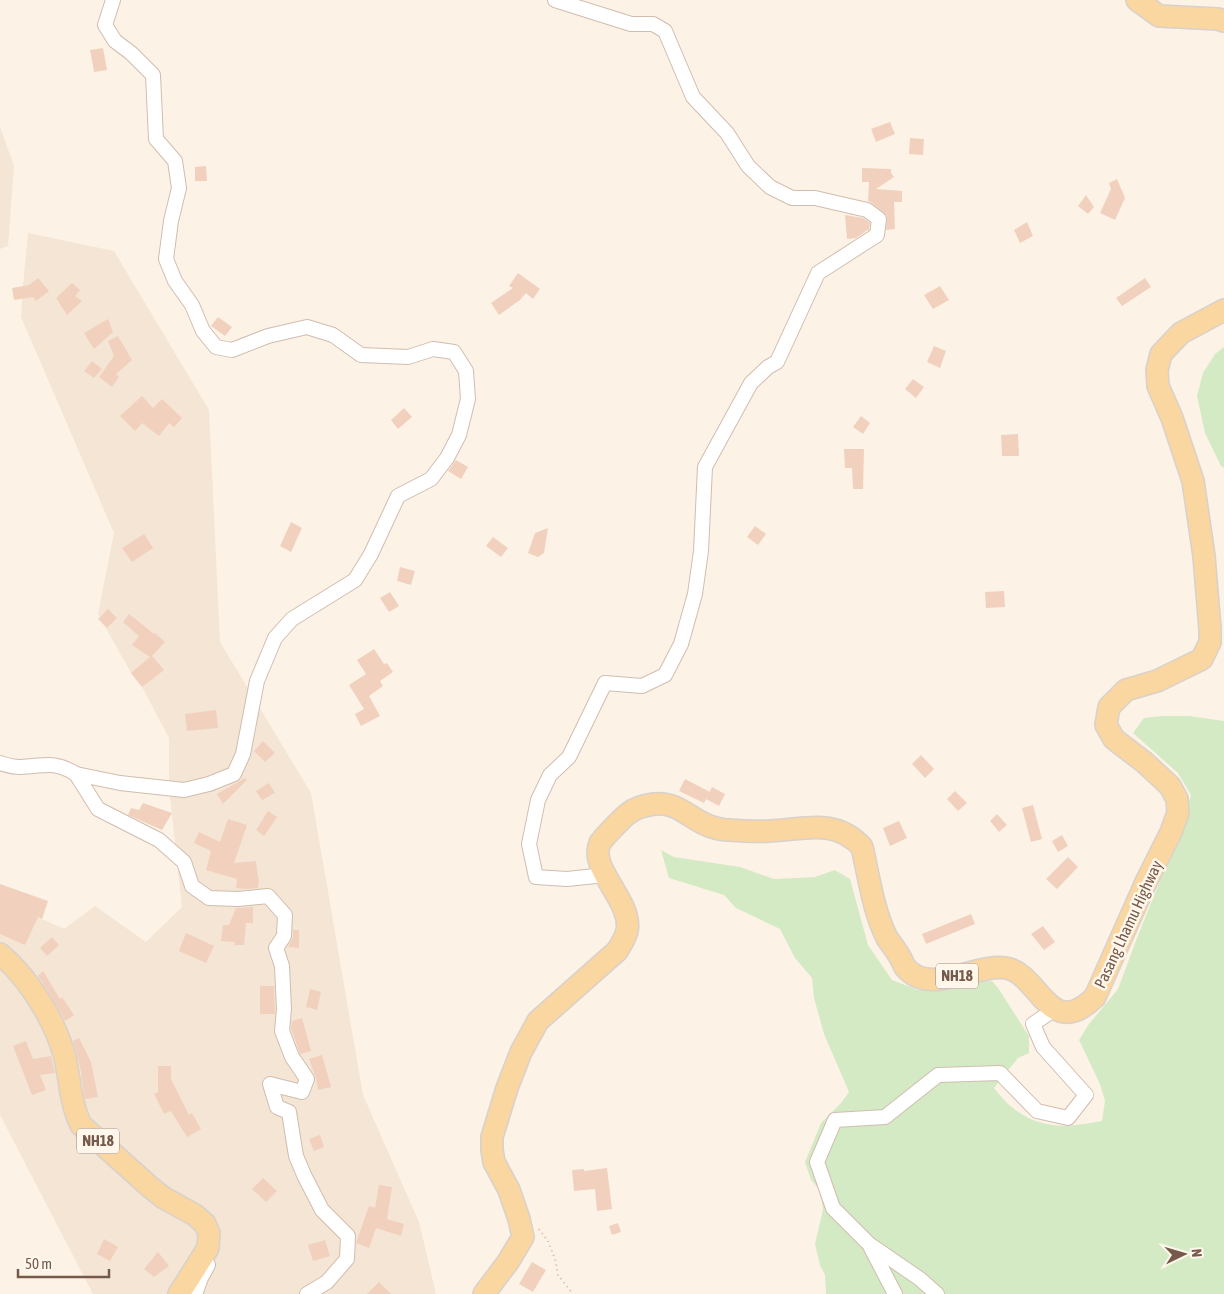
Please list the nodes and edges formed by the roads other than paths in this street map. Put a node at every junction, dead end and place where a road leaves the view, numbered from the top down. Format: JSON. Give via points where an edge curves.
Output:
{"nodes":[{"id":1,"x":113,"y":0,"type":"edge"},
{"id":2,"x":555,"y":0,"type":"edge"},
{"id":3,"x":1137,"y":0,"type":"edge"},
{"id":4,"x":1224,"y":21,"type":"edge"},
{"id":5,"x":1224,"y":310,"type":"edge"},
{"id":6,"x":0,"y":763,"type":"edge"},
{"id":7,"x":76,"y":774,"type":"junction"},
{"id":8,"x":605,"y":875,"type":"junction"},
{"id":9,"x":0,"y":954,"type":"edge"},
{"id":10,"x":1055,"y":1009,"type":"junction"},
{"id":11,"x":869,"y":1244,"type":"junction"},
{"id":12,"x":208,"y":1248,"type":"junction"},
{"id":13,"x":179,"y":1294,"type":"edge"},
{"id":14,"x":195,"y":1294,"type":"edge"},
{"id":15,"x":307,"y":1294,"type":"edge"},
{"id":16,"x":484,"y":1294,"type":"edge"},
{"id":17,"x":896,"y":1294,"type":"edge"},
{"id":18,"x":937,"y":1294,"type":"edge"}],
"edges":[{"from":1,"to":7,"type":"street","via":[[105,25],[115,41],[153,75],[156,139],[175,161],[179,188],[170,221],[166,259],[203,331],[216,347],[232,350],[307,327],[333,335],[360,355],[408,357],[433,349],[454,352],[466,371],[468,399],[459,435],[447,458],[430,480],[398,496],[355,580],[292,619],[275,638],[257,681],[244,754],[234,774],[184,790]]},
{"from":2,"to":8,"type":"street","via":[[631,24],[653,24],[665,31],[693,97],[727,133],[748,166],[770,187],[792,198],[815,198],[867,210],[879,219],[877,235],[818,273],[777,362],[751,382],[705,467],[701,551],[694,594],[682,644],[665,675],[642,686],[605,683],[569,757],[550,775],[538,800],[529,844],[536,877],[567,879]]},
{"from":3,"to":4,"type":"main road","via":[[1159,16]]},
{"from":5,"to":10,"type":"main road","name":"Pasang Lhamu Highway","via":[[1181,333],[1161,354],[1157,370],[1158,386],[1193,481],[1204,556],[1210,642],[1202,659],[1157,681],[1126,690],[1109,707],[1106,725],[1114,739],[1170,786],[1177,799],[1178,813],[1095,997],[1085,1007],[1070,1012]]},
{"from":6,"to":7,"type":"street","via":[[18,767],[63,766]]},
{"from":7,"to":15,"type":"street","via":[[98,809],[159,840],[184,862],[192,886],[209,898],[238,900],[268,896],[285,915],[284,936],[276,948],[282,966],[282,1031],[292,1057],[307,1079],[302,1092],[270,1084],[277,1107],[289,1112],[296,1156],[312,1192],[322,1210],[348,1236],[347,1258],[328,1282]]},
{"from":8,"to":10,"type":"main road","number":"NH18","via":[[600,863],[600,843],[630,812],[656,804],[676,806],[709,826],[728,830],[768,832],[831,828],[855,839],[862,847],[877,914],[905,967],[923,979],[934,980],[1007,968],[1022,977]]},
{"from":8,"to":16,"type":"main road","number":"NH18","via":[[619,897],[628,920],[627,931],[617,951],[538,1021],[518,1059],[492,1137],[494,1162],[509,1190],[523,1237]]},
{"from":9,"to":12,"type":"main road","number":"NH18","via":[[33,992],[53,1025],[64,1054],[76,1115],[81,1125],[150,1187],[206,1224]]},
{"from":10,"to":11,"type":"street","via":[[1033,1024],[1043,1048],[1086,1095],[1068,1118],[1037,1111],[1000,1072],[938,1076],[885,1117],[835,1120],[817,1162],[833,1208]]},
{"from":11,"to":17,"type":"street"},
{"from":11,"to":18,"type":"street"},
{"from":12,"to":13,"type":"main road"},
{"from":12,"to":14,"type":"street","via":[[209,1263]]}]}
